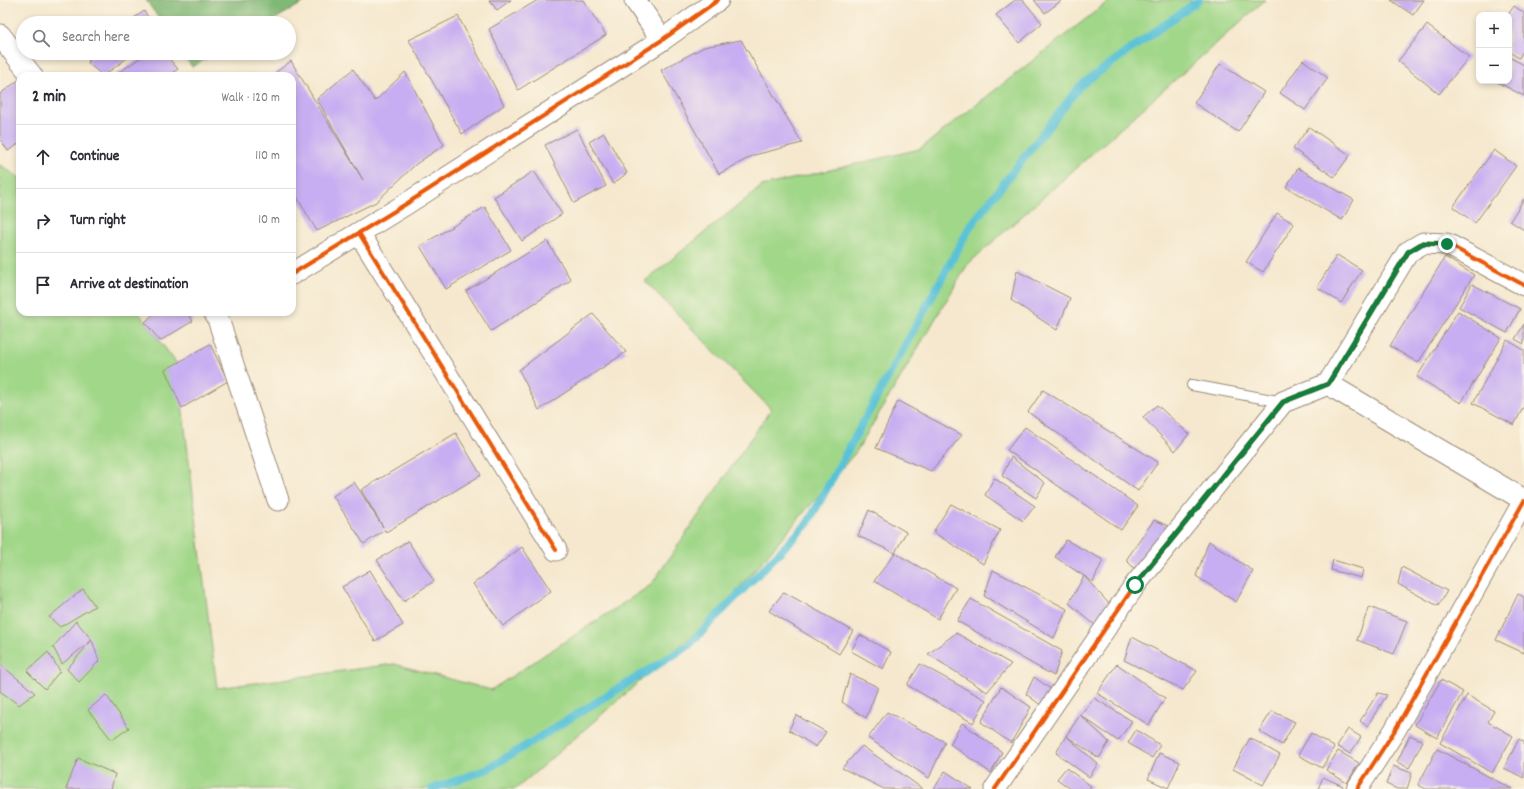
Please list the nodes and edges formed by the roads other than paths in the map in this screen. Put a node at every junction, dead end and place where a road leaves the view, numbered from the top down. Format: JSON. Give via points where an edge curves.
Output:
{"nodes":[{"id":1,"x":635,"y":0,"type":"edge"},
{"id":2,"x":718,"y":0,"type":"edge"},
{"id":3,"x":0,"y":35,"type":"edge"},
{"id":4,"x":662,"y":40,"type":"junction"},
{"id":5,"x":16,"y":56,"type":"edge"},
{"id":6,"x":20,"y":60,"type":"edge"},
{"id":7,"x":29,"y":72,"type":"edge"},
{"id":8,"x":359,"y":233,"type":"junction"},
{"id":9,"x":296,"y":272,"type":"edge"},
{"id":10,"x":1524,"y":285,"type":"edge"},
{"id":11,"x":221,"y":316,"type":"edge"},
{"id":12,"x":1328,"y":384,"type":"junction"},
{"id":13,"x":1192,"y":385,"type":"dead end"},
{"id":14,"x":1283,"y":402,"type":"junction"},
{"id":15,"x":278,"y":500,"type":"dead end"},
{"id":16,"x":1524,"y":500,"type":"edge"},
{"id":17,"x":556,"y":550,"type":"dead end"},
{"id":18,"x":995,"y":789,"type":"edge"},
{"id":19,"x":1357,"y":789,"type":"edge"}],
"edges":[{"from":1,"to":4,"type":"street"},
{"from":2,"to":4,"type":"street"},
{"from":3,"to":5,"type":"street"},
{"from":4,"to":8,"type":"street"},
{"from":6,"to":7,"type":"street"},
{"from":8,"to":9,"type":"street"},
{"from":8,"to":17,"type":"street"},
{"from":10,"to":12,"type":"street","via":[[1447,244],[1423,243],[1408,252]]},
{"from":11,"to":15,"type":"street"},
{"from":12,"to":14,"type":"street"},
{"from":12,"to":16,"type":"street"},
{"from":13,"to":14,"type":"lane"},
{"from":14,"to":18,"type":"street","via":[[1135,585]]},
{"from":16,"to":19,"type":"street","via":[[1394,730]]}]}
